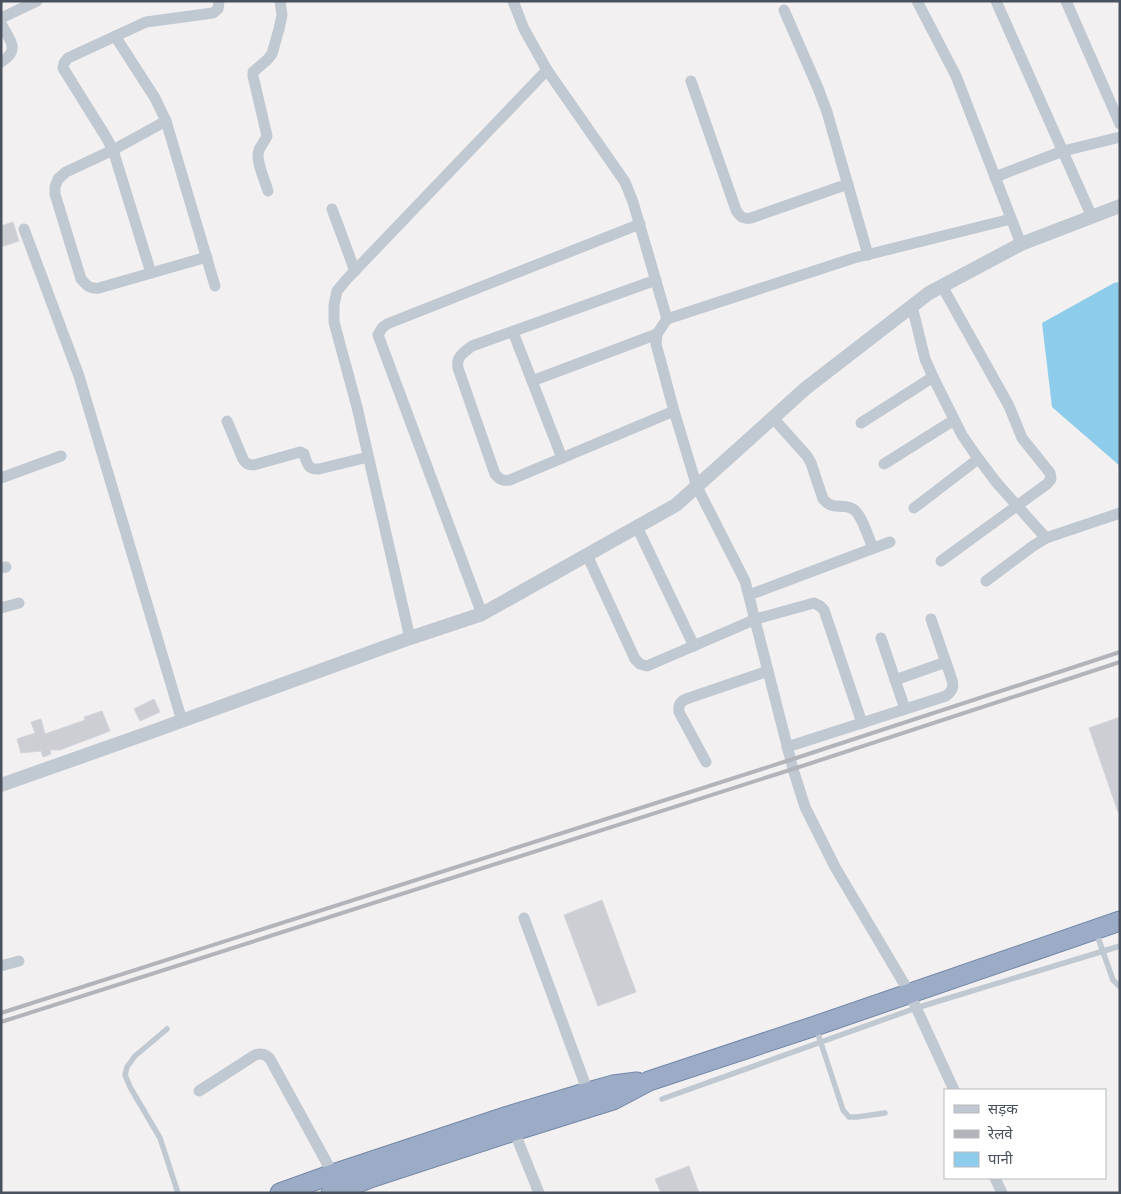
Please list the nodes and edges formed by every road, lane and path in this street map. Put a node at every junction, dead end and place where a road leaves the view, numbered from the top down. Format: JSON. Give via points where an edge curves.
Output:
{"nodes":[{"id":1,"x":37,"y":1,"type":"edge"},
{"id":2,"x":218,"y":1,"type":"edge"},
{"id":3,"x":280,"y":1,"type":"edge"},
{"id":4,"x":513,"y":1,"type":"edge"},
{"id":5,"x":917,"y":1,"type":"edge"},
{"id":6,"x":996,"y":1,"type":"edge"},
{"id":7,"x":1066,"y":1,"type":"edge"},
{"id":8,"x":784,"y":10,"type":"dead end"},
{"id":9,"x":1,"y":18,"type":"edge"},
{"id":10,"x":1,"y":24,"type":"edge"},
{"id":11,"x":115,"y":36,"type":"junction"},
{"id":12,"x":1,"y":62,"type":"edge"},
{"id":13,"x":547,"y":70,"type":"junction"},
{"id":14,"x":691,"y":81,"type":"dead end"},
{"id":15,"x":166,"y":122,"type":"junction"},
{"id":16,"x":1120,"y":124,"type":"edge"},
{"id":17,"x":1120,"y":137,"type":"edge"},
{"id":18,"x":113,"y":150,"type":"junction"},
{"id":19,"x":1063,"y":151,"type":"junction"},
{"id":20,"x":995,"y":177,"type":"junction"},
{"id":21,"x":848,"y":184,"type":"junction"},
{"id":22,"x":268,"y":191,"type":"dead end"},
{"id":23,"x":1120,"y":206,"type":"edge"},
{"id":24,"x":332,"y":209,"type":"dead end"},
{"id":25,"x":1092,"y":217,"type":"junction"},
{"id":26,"x":1011,"y":219,"type":"junction"},
{"id":27,"x":640,"y":224,"type":"junction"},
{"id":28,"x":24,"y":229,"type":"dead end"},
{"id":29,"x":1021,"y":244,"type":"junction"},
{"id":30,"x":868,"y":255,"type":"junction"},
{"id":31,"x":207,"y":257,"type":"junction"},
{"id":32,"x":355,"y":271,"type":"junction"},
{"id":33,"x":151,"y":273,"type":"junction"},
{"id":34,"x":656,"y":280,"type":"junction"},
{"id":35,"x":216,"y":286,"type":"dead end"},
{"id":36,"x":942,"y":286,"type":"junction"},
{"id":37,"x":912,"y":306,"type":"junction"},
{"id":38,"x":667,"y":319,"type":"junction"},
{"id":39,"x":513,"y":332,"type":"junction"},
{"id":40,"x":658,"y":334,"type":"junction"},
{"id":41,"x":933,"y":377,"type":"junction"},
{"id":42,"x":532,"y":381,"type":"junction"},
{"id":43,"x":674,"y":411,"type":"junction"},
{"id":44,"x":773,"y":418,"type":"junction"},
{"id":45,"x":954,"y":420,"type":"junction"},
{"id":46,"x":227,"y":421,"type":"dead end"},
{"id":47,"x":861,"y":423,"type":"dead end"},
{"id":48,"x":61,"y":456,"type":"dead end"},
{"id":49,"x":368,"y":457,"type":"junction"},
{"id":50,"x":562,"y":458,"type":"junction"},
{"id":51,"x":978,"y":459,"type":"junction"},
{"id":52,"x":884,"y":464,"type":"dead end"},
{"id":53,"x":1,"y":478,"type":"edge"},
{"id":54,"x":697,"y":487,"type":"junction"},
{"id":55,"x":1017,"y":506,"type":"junction"},
{"id":56,"x":914,"y":508,"type":"dead end"},
{"id":57,"x":1120,"y":513,"type":"edge"},
{"id":58,"x":637,"y":527,"type":"junction"},
{"id":59,"x":1046,"y":538,"type":"junction"},
{"id":60,"x":890,"y":542,"type":"dead end"},
{"id":61,"x":873,"y":548,"type":"junction"},
{"id":62,"x":587,"y":555,"type":"junction"},
{"id":63,"x":941,"y":561,"type":"dead end"},
{"id":64,"x":986,"y":581,"type":"dead end"},
{"id":65,"x":749,"y":595,"type":"junction"},
{"id":66,"x":19,"y":603,"type":"dead end"},
{"id":67,"x":1,"y":608,"type":"edge"},
{"id":68,"x":482,"y":614,"type":"junction"},
{"id":69,"x":931,"y":619,"type":"dead end"},
{"id":70,"x":756,"y":620,"type":"junction"},
{"id":71,"x":410,"y":638,"type":"junction"},
{"id":72,"x":881,"y":638,"type":"dead end"},
{"id":73,"x":694,"y":646,"type":"junction"},
{"id":74,"x":946,"y":662,"type":"junction"},
{"id":75,"x":768,"y":671,"type":"junction"},
{"id":76,"x":895,"y":680,"type":"junction"},
{"id":77,"x":905,"y":709,"type":"junction"},
{"id":78,"x":182,"y":721,"type":"junction"},
{"id":79,"x":862,"y":723,"type":"junction"},
{"id":80,"x":787,"y":747,"type":"junction"},
{"id":81,"x":706,"y":762,"type":"dead end"},
{"id":82,"x":1,"y":785,"type":"edge"},
{"id":83,"x":524,"y":918,"type":"dead end"},
{"id":84,"x":1120,"y":921,"type":"edge"},
{"id":85,"x":1095,"y":929,"type":"junction"},
{"id":86,"x":1120,"y":946,"type":"edge"},
{"id":87,"x":1103,"y":952,"type":"junction"},
{"id":88,"x":19,"y":961,"type":"dead end"},
{"id":89,"x":1,"y":966,"type":"edge"},
{"id":90,"x":1120,"y":986,"type":"edge"},
{"id":91,"x":912,"y":1000,"type":"junction"},
{"id":92,"x":167,"y":1029,"type":"dead end"},
{"id":93,"x":818,"y":1034,"type":"junction"},
{"id":94,"x":649,"y":1081,"type":"junction"},
{"id":95,"x":954,"y":1089,"type":"edge"},
{"id":96,"x":199,"y":1091,"type":"dead end"},
{"id":97,"x":588,"y":1092,"type":"junction"},
{"id":98,"x":662,"y":1099,"type":"dead end"},
{"id":99,"x":885,"y":1113,"type":"dead end"},
{"id":100,"x":514,"y":1131,"type":"junction"},
{"id":101,"x":333,"y":1174,"type":"junction"},
{"id":102,"x":995,"y":1179,"type":"edge"},
{"id":103,"x":178,"y":1193,"type":"edge"},
{"id":104,"x":280,"y":1193,"type":"edge"},
{"id":105,"x":330,"y":1193,"type":"edge"},
{"id":106,"x":539,"y":1193,"type":"edge"},
{"id":107,"x":1002,"y":1193,"type":"edge"}],
"edges":[{"from":1,"to":9,"type":"street"},
{"from":2,"to":11,"type":"street","via":[[218,9],[213,13],[146,22]]},
{"from":3,"to":22,"type":"street","via":[[282,15],[272,54],[253,72],[267,136],[258,151],[258,158]]},
{"from":4,"to":13,"type":"street","via":[[524,29]]},
{"from":5,"to":20,"type":"street","via":[[956,76]]},
{"from":6,"to":19,"type":"street"},
{"from":7,"to":16,"type":"street"},
{"from":8,"to":21,"type":"street","via":[[828,112]]},
{"from":10,"to":12,"type":"street","via":[[13,48]]},
{"from":11,"to":15,"type":"street","via":[[155,98]]},
{"from":11,"to":18,"type":"street","via":[[68,58],[63,68]]},
{"from":13,"to":27,"type":"street","via":[[625,182]]},
{"from":13,"to":32,"type":"street"},
{"from":14,"to":21,"type":"street","via":[[739,216],[751,218]]},
{"from":15,"to":18,"type":"street"},
{"from":15,"to":31,"type":"street"},
{"from":17,"to":19,"type":"street"},
{"from":18,"to":33,"type":"street"},
{"from":18,"to":33,"type":"street","via":[[66,172],[55,187],[81,279],[91,288],[99,288]]},
{"from":19,"to":20,"type":"street"},
{"from":19,"to":25,"type":"street"},
{"from":20,"to":26,"type":"street"},
{"from":21,"to":30,"type":"street"},
{"from":23,"to":25,"type":"street"},
{"from":24,"to":32,"type":"street"},
{"from":25,"to":29,"type":"street"},
{"from":26,"to":29,"type":"street"},
{"from":26,"to":30,"type":"street"},
{"from":27,"to":34,"type":"street"},
{"from":27,"to":68,"type":"street","via":[[387,324],[378,335]]},
{"from":28,"to":78,"type":"street","via":[[79,376]]},
{"from":29,"to":36,"type":"street"},
{"from":30,"to":38,"type":"street"},
{"from":31,"to":33,"type":"street"},
{"from":31,"to":35,"type":"street"},
{"from":32,"to":49,"type":"street","via":[[337,291],[334,322]]},
{"from":34,"to":38,"type":"street"},
{"from":34,"to":39,"type":"street"},
{"from":36,"to":37,"type":"street"},
{"from":36,"to":55,"type":"street","via":[[1009,406],[1022,438],[1050,473],[1051,479],[1047,484]]},
{"from":37,"to":41,"type":"street","via":[[925,359]]},
{"from":37,"to":44,"type":"street","via":[[806,388]]},
{"from":38,"to":40,"type":"street"},
{"from":39,"to":42,"type":"street"},
{"from":39,"to":50,"type":"street","via":[[472,346],[461,354],[457,362],[495,474],[498,479],[510,480]]},
{"from":40,"to":42,"type":"street"},
{"from":40,"to":43,"type":"street","via":[[656,344]]},
{"from":41,"to":45,"type":"street"},
{"from":41,"to":47,"type":"street"},
{"from":42,"to":50,"type":"street"},
{"from":43,"to":50,"type":"street"},
{"from":43,"to":54,"type":"street"},
{"from":44,"to":54,"type":"street"},
{"from":44,"to":61,"type":"street","via":[[807,456],[823,499],[831,506],[852,508],[859,515]]},
{"from":45,"to":51,"type":"street"},
{"from":45,"to":52,"type":"street"},
{"from":46,"to":49,"type":"street","via":[[243,459],[249,465],[300,452],[313,469]]},
{"from":48,"to":53,"type":"street"},
{"from":49,"to":71,"type":"street"},
{"from":51,"to":55,"type":"street"},
{"from":51,"to":56,"type":"street"},
{"from":54,"to":58,"type":"street","via":[[676,505]]},
{"from":54,"to":65,"type":"street","via":[[746,581]]},
{"from":55,"to":59,"type":"street"},
{"from":55,"to":63,"type":"street"},
{"from":57,"to":59,"type":"street"},
{"from":58,"to":62,"type":"street"},
{"from":58,"to":73,"type":"street"},
{"from":59,"to":64,"type":"street"},
{"from":60,"to":61,"type":"street"},
{"from":61,"to":65,"type":"street"},
{"from":62,"to":68,"type":"street"},
{"from":62,"to":73,"type":"street","via":[[640,664],[647,666]]},
{"from":65,"to":70,"type":"street"},
{"from":66,"to":67,"type":"street"},
{"from":68,"to":71,"type":"street"},
{"from":69,"to":74,"type":"street"},
{"from":70,"to":73,"type":"street"},
{"from":70,"to":75,"type":"street"},
{"from":70,"to":79,"type":"street","via":[[814,603],[820,606]]},
{"from":71,"to":78,"type":"street"},
{"from":72,"to":76,"type":"street"},
{"from":74,"to":76,"type":"street"},
{"from":74,"to":77,"type":"street","via":[[953,686],[950,693]]},
{"from":75,"to":80,"type":"street"},
{"from":75,"to":81,"type":"street","via":[[680,702],[679,712]]},
{"from":76,"to":77,"type":"street"},
{"from":77,"to":79,"type":"street"},
{"from":78,"to":82,"type":"street"},
{"from":79,"to":80,"type":"street"},
{"from":80,"to":91,"type":"street","via":[[805,807],[835,868]]},
{"from":83,"to":97,"type":"street"},
{"from":84,"to":85,"type":"highway"},
{"from":85,"to":87,"type":"lane"},
{"from":85,"to":91,"type":"highway"},
{"from":86,"to":87,"type":"lane"},
{"from":87,"to":90,"type":"lane","via":[[1113,980]]},
{"from":87,"to":91,"type":"lane"},
{"from":88,"to":89,"type":"street"},
{"from":91,"to":93,"type":"highway"},
{"from":91,"to":95,"type":"street"},
{"from":92,"to":103,"type":"lane","via":[[135,1056],[125,1075],[160,1138]]},
{"from":93,"to":94,"type":"highway"},
{"from":93,"to":98,"type":"lane"},
{"from":93,"to":99,"type":"lane","via":[[843,1110],[849,1117],[857,1118]]},
{"from":94,"to":97,"type":"highway"},
{"from":94,"to":100,"type":"highway","via":[[613,1100]]},
{"from":96,"to":101,"type":"street","via":[[256,1055],[266,1055]]},
{"from":97,"to":101,"type":"highway"},
{"from":100,"to":105,"type":"highway"},
{"from":100,"to":106,"type":"street"},
{"from":101,"to":104,"type":"highway"},
{"from":102,"to":107,"type":"street"}]}
